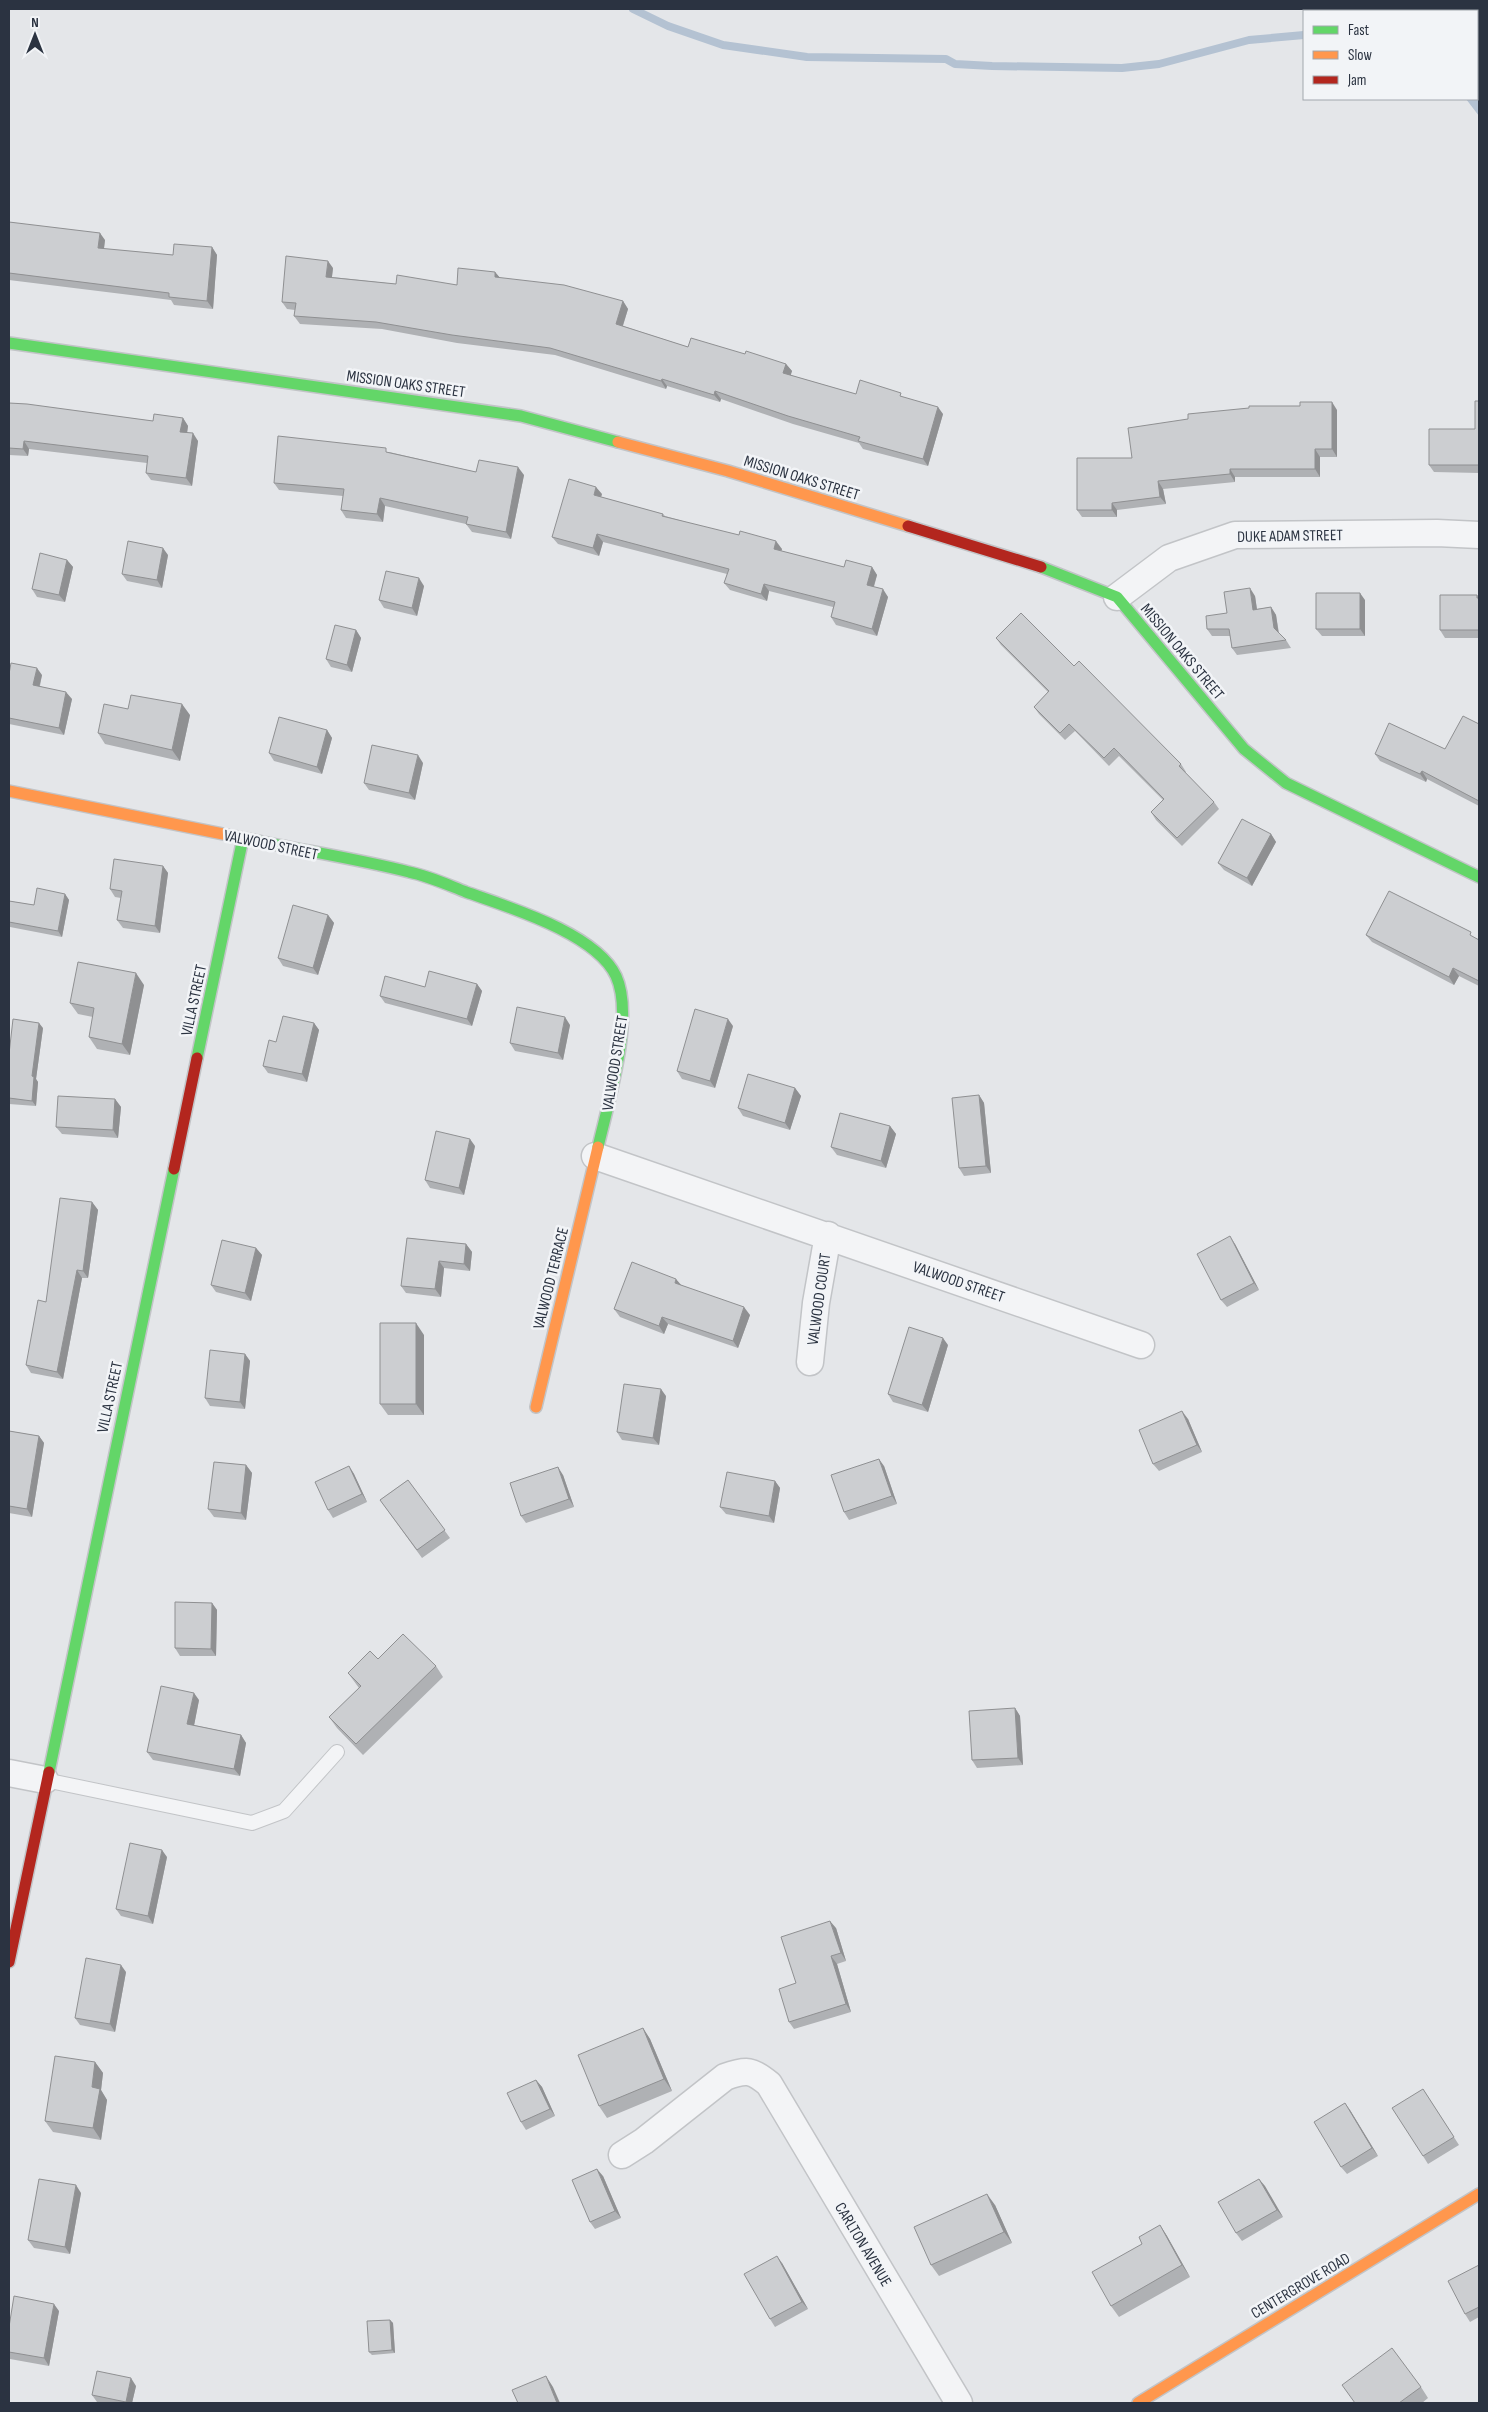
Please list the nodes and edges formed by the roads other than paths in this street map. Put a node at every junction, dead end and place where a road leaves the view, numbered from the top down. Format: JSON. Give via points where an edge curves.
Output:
{"nodes":[{"id":1,"x":9,"y":343,"type":"edge"},
{"id":2,"x":1479,"y":535,"type":"edge"},
{"id":3,"x":1117,"y":597,"type":"junction"},
{"id":4,"x":9,"y":791,"type":"edge"},
{"id":5,"x":243,"y":838,"type":"junction"},
{"id":6,"x":1479,"y":878,"type":"edge"},
{"id":7,"x":596,"y":1156,"type":"junction"},
{"id":8,"x":828,"y":1235,"type":"junction"},
{"id":9,"x":1141,"y":1345,"type":"dead end"},
{"id":10,"x":810,"y":1362,"type":"dead end"},
{"id":11,"x":536,"y":1408,"type":"dead end"},
{"id":12,"x":338,"y":1752,"type":"dead end"},
{"id":13,"x":9,"y":1773,"type":"edge"},
{"id":14,"x":45,"y":1780,"type":"junction"},
{"id":15,"x":9,"y":1962,"type":"edge"},
{"id":16,"x":622,"y":2155,"type":"dead end"},
{"id":17,"x":1479,"y":2194,"type":"edge"},
{"id":18,"x":959,"y":2403,"type":"edge"},
{"id":19,"x":1138,"y":2403,"type":"edge"}],
"edges":[{"from":1,"to":3,"type":"street","name":"MISSION OAKS STREET","via":[[521,416],[728,471],[1019,560]]},
{"from":2,"to":3,"type":"street","name":"DUKE ADAM STREET","via":[[1235,535],[1169,558]]},
{"from":3,"to":6,"type":"street","name":"MISSION OAKS STREET","via":[[1244,749],[1286,783]]},
{"from":4,"to":5,"type":"street","name":"VALWOOD STREET"},
{"from":5,"to":7,"type":"street","name":"VALWOOD STREET","via":[[411,872],[546,921],[596,952],[616,976],[624,1014]]},
{"from":5,"to":14,"type":"street","name":"VILLA STREET"},
{"from":7,"to":8,"type":"street","name":"VALWOOD STREET"},
{"from":7,"to":11,"type":"street","name":"VALWOOD TERRACE"},
{"from":8,"to":9,"type":"street","name":"VALWOOD STREET"},
{"from":8,"to":10,"type":"street","name":"VALWOOD COURT"},
{"from":12,"to":14,"type":"lane","via":[[284,1811],[252,1823]]},
{"from":13,"to":14,"type":"street"},
{"from":14,"to":15,"type":"street","name":"VILLA STREET"},
{"from":16,"to":18,"type":"street","name":"CARLTON AVENUE","via":[[725,2077],[741,2071],[755,2072],[769,2084]]},
{"from":17,"to":19,"type":"street","name":"CENTERGROVE ROAD"}]}
